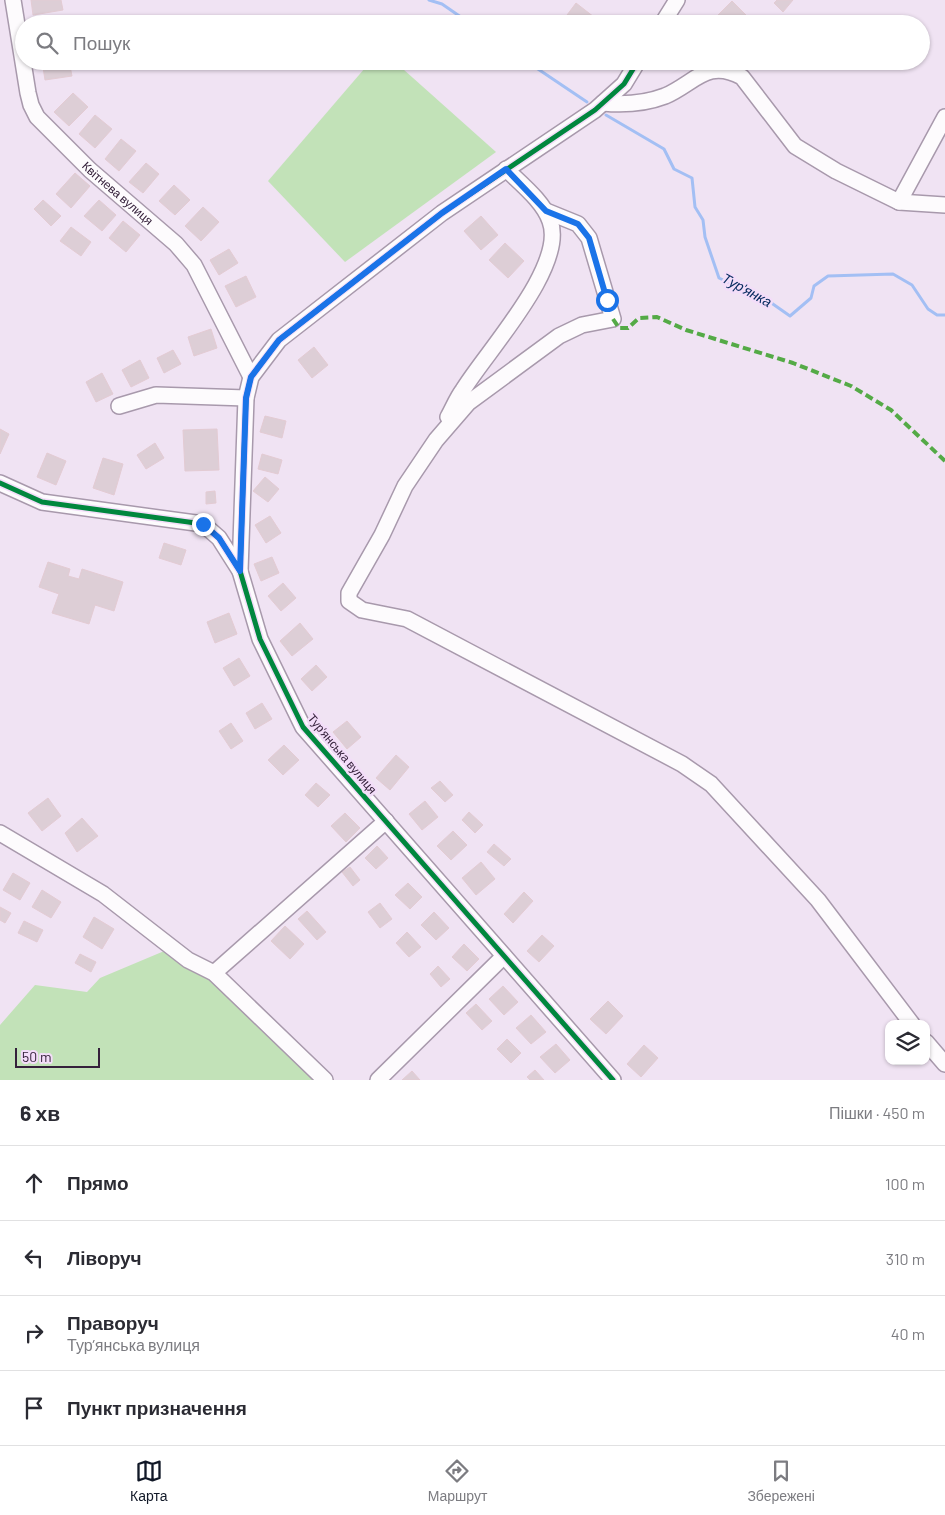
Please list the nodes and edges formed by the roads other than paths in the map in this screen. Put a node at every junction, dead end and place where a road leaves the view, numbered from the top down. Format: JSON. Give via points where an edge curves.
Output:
{"nodes":[{"id":1,"x":13,"y":0,"type":"edge"},
{"id":2,"x":677,"y":0,"type":"edge"},
{"id":3,"x":15,"y":15,"type":"edge"},
{"id":4,"x":668,"y":15,"type":"edge"},
{"id":5,"x":24,"y":70,"type":"edge"},
{"id":6,"x":633,"y":70,"type":"edge"},
{"id":7,"x":603,"y":103,"type":"junction"},
{"id":8,"x":945,"y":117,"type":"edge"},
{"id":9,"x":506,"y":169,"type":"junction"},
{"id":10,"x":899,"y":202,"type":"junction"},
{"id":11,"x":942,"y":208,"type":"edge"},
{"id":12,"x":546,"y":211,"type":"junction"},
{"id":13,"x":251,"y":377,"type":"junction"},
{"id":14,"x":246,"y":398,"type":"junction"},
{"id":15,"x":119,"y":406,"type":"dead end"},
{"id":16,"x":436,"y":440,"type":"junction"},
{"id":17,"x":0,"y":483,"type":"edge"},
{"id":18,"x":240,"y":571,"type":"junction"},
{"id":19,"x":386,"y":821,"type":"junction"},
{"id":20,"x":0,"y":833,"type":"edge"},
{"id":21,"x":504,"y":956,"type":"junction"},
{"id":22,"x":214,"y":973,"type":"junction"},
{"id":23,"x":909,"y":1020,"type":"edge"},
{"id":24,"x":930,"y":1047,"type":"edge"},
{"id":25,"x":945,"y":1064,"type":"edge"},
{"id":26,"x":325,"y":1080,"type":"edge"},
{"id":27,"x":378,"y":1080,"type":"edge"},
{"id":28,"x":613,"y":1080,"type":"edge"}],
"edges":[{"from":1,"to":3,"type":"street","name":"Квітнева вулиця"},
{"from":2,"to":4,"type":"street"},
{"from":5,"to":13,"type":"street","name":"Квітнева вулиця","via":[[29,99],[37,117],[90,170],[176,244],[194,265]]},
{"from":6,"to":7,"type":"street","via":[[624,84]]},
{"from":7,"to":9,"type":"street"},
{"from":7,"to":10,"type":"street","via":[[627,105],[644,102],[665,96],[710,70],[730,70],[742,77],[796,146],[836,172]]},
{"from":8,"to":10,"type":"street"},
{"from":9,"to":12,"type":"street"},
{"from":9,"to":13,"type":"street","via":[[442,213],[279,340]]},
{"from":10,"to":11,"type":"street"},
{"from":12,"to":16,"type":"street","via":[[551,222],[552,243],[542,271],[520,310],[463,390]]},
{"from":12,"to":16,"type":"street","via":[[578,224],[589,238],[613,319],[582,325],[559,336],[468,403]]},
{"from":13,"to":14,"type":"street"},
{"from":14,"to":15,"type":"street","via":[[156,395]]},
{"from":14,"to":18,"type":"street"},
{"from":16,"to":23,"type":"street","via":[[405,486],[349,593],[349,601],[362,610],[407,619],[682,764],[712,784],[818,900]]},
{"from":17,"to":18,"type":"street","name":"Турʼянська вулиця","via":[[42,502],[203,524],[219,538]]},
{"from":18,"to":19,"type":"street","name":"Турʼянська вулиця","via":[[260,639],[303,726]]},
{"from":19,"to":21,"type":"street","name":"Турʼянська вулиця"},
{"from":19,"to":22,"type":"street"},
{"from":20,"to":22,"type":"street","via":[[103,894],[188,960]]},
{"from":21,"to":27,"type":"street"},
{"from":21,"to":28,"type":"street","name":"Турʼянська вулиця"},
{"from":22,"to":26,"type":"street"},
{"from":24,"to":25,"type":"street"}]}
